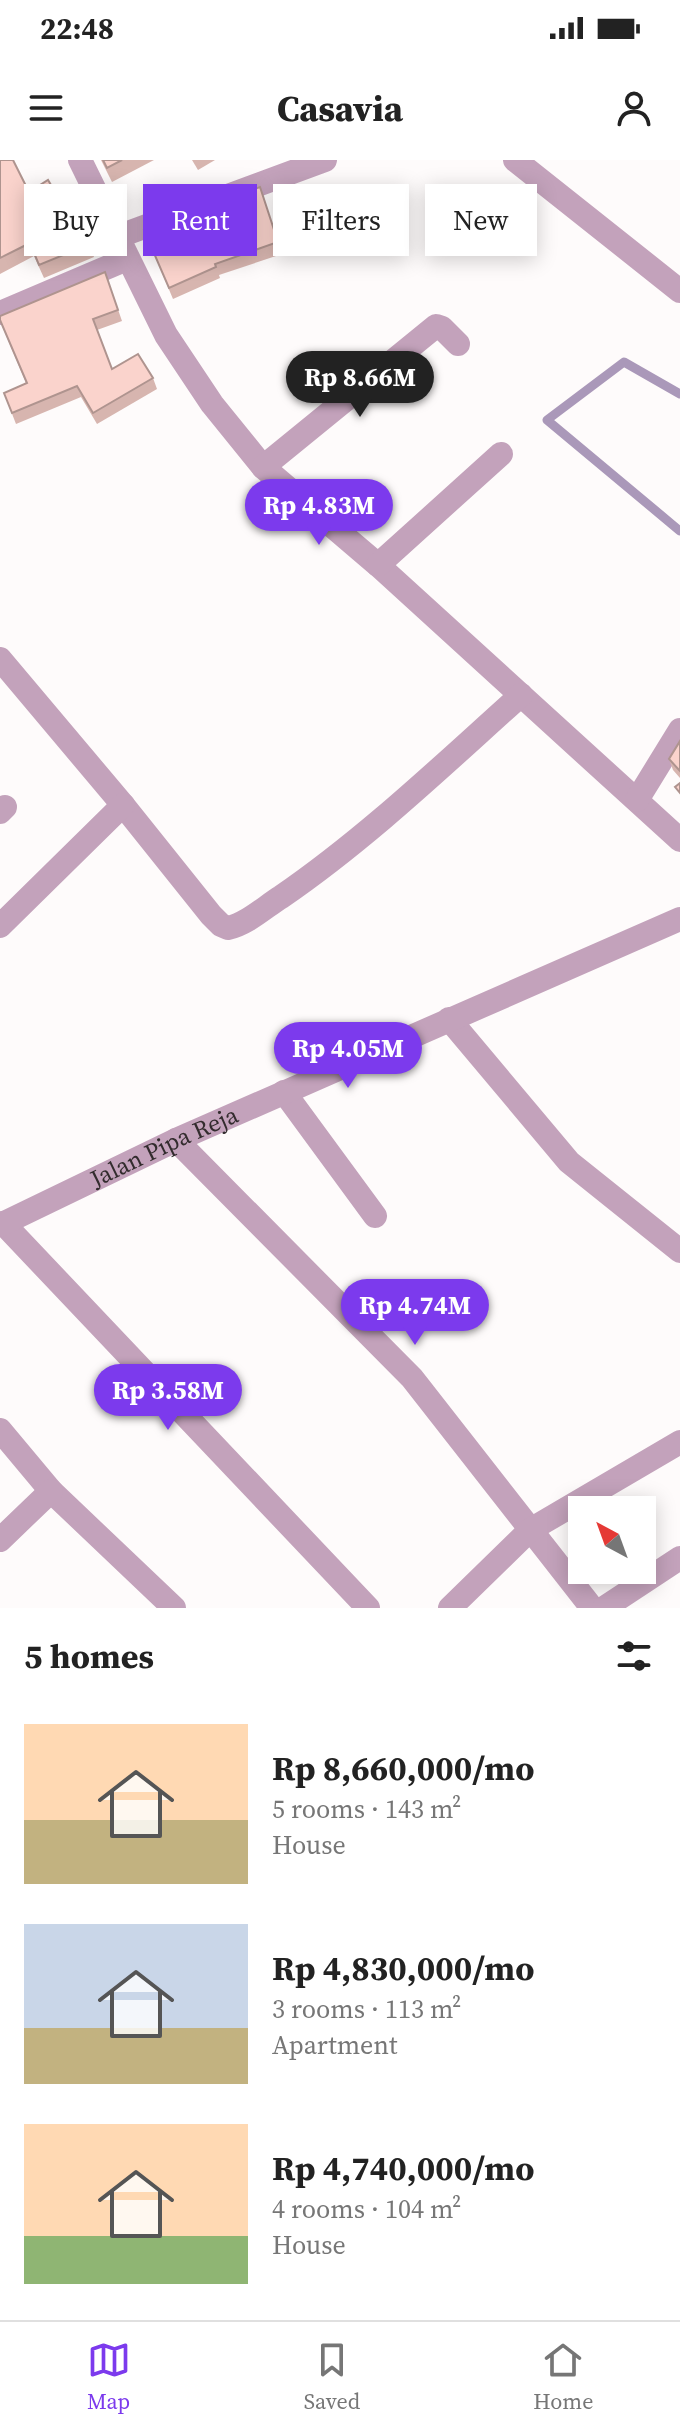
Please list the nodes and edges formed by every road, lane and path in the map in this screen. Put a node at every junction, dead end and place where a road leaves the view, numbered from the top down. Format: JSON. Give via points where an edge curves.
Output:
{"nodes":[{"id":1,"x":80,"y":160,"type":"edge"},
{"id":2,"x":325,"y":160,"type":"edge"},
{"id":3,"x":515,"y":160,"type":"edge"},
{"id":4,"x":91,"y":184,"type":"edge"},
{"id":5,"x":127,"y":246,"type":"edge"},
{"id":6,"x":107,"y":256,"type":"edge"},
{"id":7,"x":126,"y":256,"type":"edge"},
{"id":8,"x":680,"y":291,"type":"edge"},
{"id":9,"x":0,"y":313,"type":"edge"},
{"id":10,"x":458,"y":344,"type":"dead end"},
{"id":11,"x":501,"y":454,"type":"dead end"},
{"id":12,"x":263,"y":467,"type":"junction"},
{"id":13,"x":378,"y":565,"type":"junction"},
{"id":14,"x":0,"y":659,"type":"edge"},
{"id":15,"x":521,"y":695,"type":"junction"},
{"id":16,"x":680,"y":730,"type":"edge"},
{"id":17,"x":637,"y":800,"type":"junction"},
{"id":18,"x":123,"y":805,"type":"junction"},
{"id":19,"x":680,"y":840,"type":"edge"},
{"id":20,"x":680,"y":919,"type":"edge"},
{"id":21,"x":0,"y":926,"type":"edge"},
{"id":22,"x":449,"y":1019,"type":"junction"},
{"id":23,"x":284,"y":1092,"type":"junction"},
{"id":24,"x":176,"y":1140,"type":"junction"},
{"id":25,"x":375,"y":1216,"type":"dead end"},
{"id":26,"x":1,"y":1224,"type":"edge"},
{"id":27,"x":680,"y":1251,"type":"edge"},
{"id":28,"x":0,"y":1430,"type":"edge"},
{"id":29,"x":680,"y":1442,"type":"edge"},
{"id":30,"x":51,"y":1491,"type":"junction"},
{"id":31,"x":530,"y":1530,"type":"junction"},
{"id":32,"x":0,"y":1540,"type":"edge"},
{"id":33,"x":680,"y":1558,"type":"edge"},
{"id":34,"x":174,"y":1608,"type":"edge"},
{"id":35,"x":368,"y":1608,"type":"edge"},
{"id":36,"x":450,"y":1608,"type":"edge"},
{"id":37,"x":592,"y":1608,"type":"edge"},
{"id":38,"x":604,"y":1608,"type":"edge"}],
"edges":[{"from":1,"to":4,"type":"street"},
{"from":2,"to":5,"type":"street"},
{"from":3,"to":8,"type":"street"},
{"from":6,"to":9,"type":"street"},
{"from":7,"to":12,"type":"street","via":[[166,335]]},
{"from":10,"to":12,"type":"street","via":[[436,326]]},
{"from":11,"to":13,"type":"street"},
{"from":12,"to":13,"type":"street"},
{"from":13,"to":15,"type":"street"},
{"from":14,"to":18,"type":"street"},
{"from":15,"to":17,"type":"street"},
{"from":15,"to":18,"type":"street","via":[[304,881],[232,927],[211,915]]},
{"from":16,"to":17,"type":"street"},
{"from":17,"to":19,"type":"street"},
{"from":18,"to":21,"type":"street"},
{"from":20,"to":22,"type":"street","name":"Jalan Pipa Reja"},
{"from":22,"to":23,"type":"street","name":"Jalan Pipa Reja"},
{"from":22,"to":27,"type":"street","via":[[569,1162]]},
{"from":23,"to":24,"type":"street","name":"Jalan Pipa Reja"},
{"from":23,"to":25,"type":"street"},
{"from":24,"to":26,"type":"street","name":"Jalan Pipa Reja"},
{"from":24,"to":31,"type":"street","via":[[412,1378]]},
{"from":26,"to":35,"type":"street"},
{"from":28,"to":30,"type":"street"},
{"from":29,"to":31,"type":"street"},
{"from":30,"to":32,"type":"street"},
{"from":30,"to":34,"type":"street"},
{"from":31,"to":36,"type":"street"},
{"from":31,"to":37,"type":"street"},
{"from":33,"to":38,"type":"street"}]}
